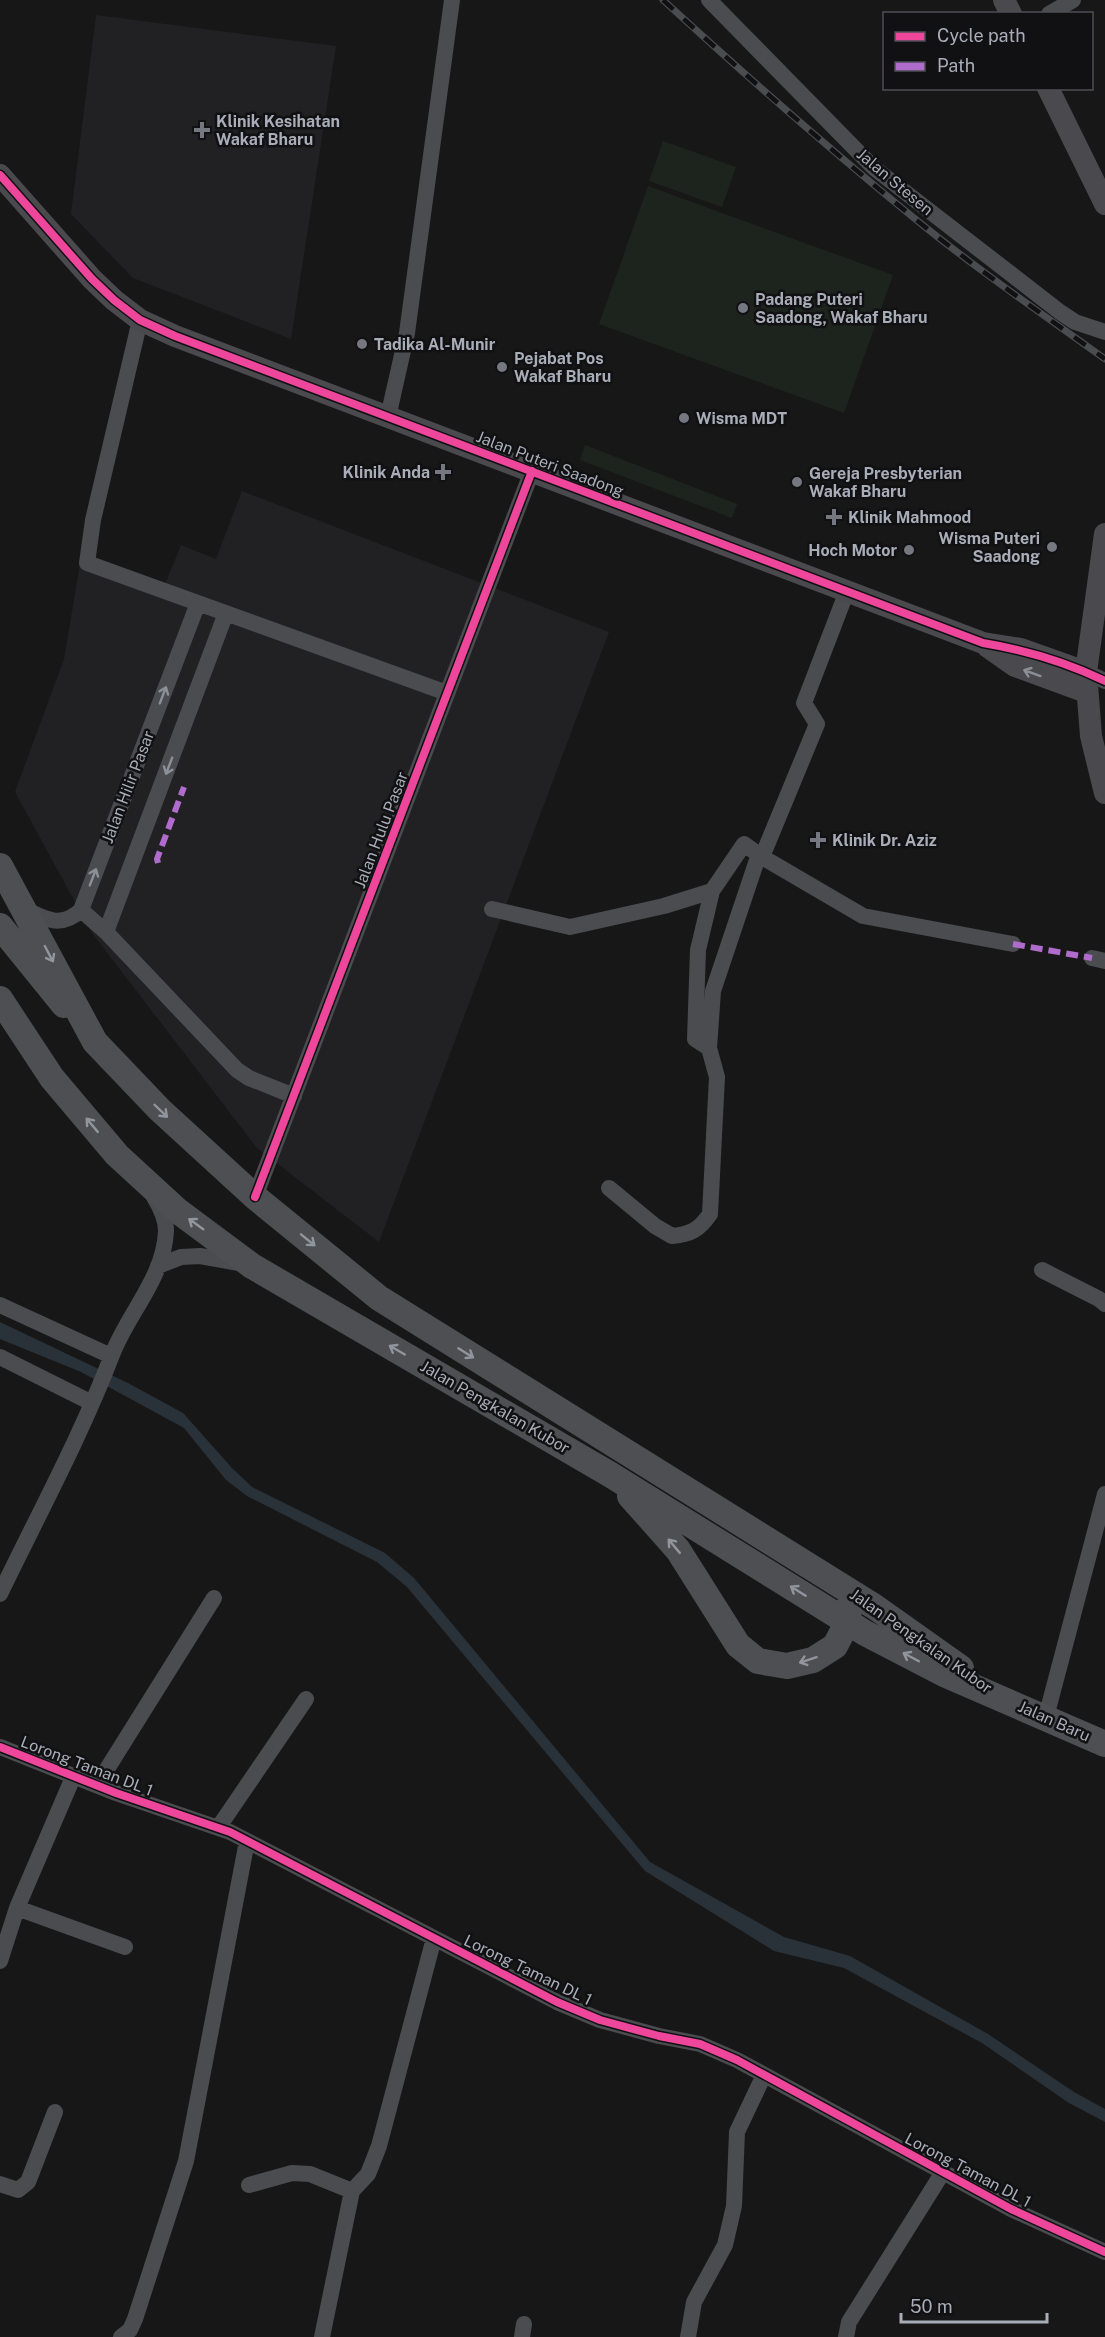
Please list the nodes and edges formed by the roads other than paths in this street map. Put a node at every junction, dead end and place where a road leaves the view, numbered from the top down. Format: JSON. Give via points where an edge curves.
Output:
{"nodes":[{"id":1,"x":452,"y":0,"type":"edge"},
{"id":2,"x":709,"y":0,"type":"edge"},
{"id":3,"x":1073,"y":0,"type":"edge"},
{"id":4,"x":1052,"y":12,"type":"edge"},
{"id":5,"x":1049,"y":90,"type":"edge"},
{"id":6,"x":0,"y":175,"type":"edge"},
{"id":7,"x":1104,"y":201,"type":"edge"},
{"id":8,"x":140,"y":320,"type":"junction"},
{"id":9,"x":1105,"y":332,"type":"edge"},
{"id":10,"x":388,"y":417,"type":"junction"},
{"id":11,"x":532,"y":471,"type":"junction"},
{"id":12,"x":1105,"y":534,"type":"edge"},
{"id":13,"x":847,"y":591,"type":"junction"},
{"id":14,"x":198,"y":603,"type":"junction"},
{"id":15,"x":226,"y":613,"type":"junction"},
{"id":16,"x":1092,"y":682,"type":"edge"},
{"id":17,"x":447,"y":693,"type":"junction"},
{"id":18,"x":1105,"y":793,"type":"edge"},
{"id":19,"x":761,"y":855,"type":"junction"},
{"id":20,"x":0,"y":866,"type":"edge"},
{"id":21,"x":712,"y":891,"type":"junction"},
{"id":22,"x":22,"y":907,"type":"junction"},
{"id":23,"x":81,"y":909,"type":"junction"},
{"id":24,"x":492,"y":909,"type":"dead end"},
{"id":25,"x":0,"y":926,"type":"edge"},
{"id":26,"x":106,"y":932,"type":"junction"},
{"id":27,"x":1013,"y":944,"type":"dead end"},
{"id":28,"x":0,"y":980,"type":"edge"},
{"id":29,"x":0,"y":999,"type":"edge"},
{"id":30,"x":95,"y":1042,"type":"junction"},
{"id":31,"x":709,"y":1048,"type":"junction"},
{"id":32,"x":52,"y":1078,"type":"junction"},
{"id":33,"x":294,"y":1096,"type":"junction"},
{"id":34,"x":147,"y":1183,"type":"junction"},
{"id":35,"x":609,"y":1188,"type":"dead end"},
{"id":36,"x":255,"y":1197,"type":"junction"},
{"id":37,"x":158,"y":1266,"type":"junction"},
{"id":38,"x":252,"y":1266,"type":"junction"},
{"id":39,"x":1042,"y":1270,"type":"dead end"},
{"id":40,"x":1105,"y":1304,"type":"edge"},
{"id":41,"x":0,"y":1305,"type":"edge"},
{"id":42,"x":0,"y":1357,"type":"edge"},
{"id":43,"x":111,"y":1359,"type":"junction"},
{"id":44,"x":94,"y":1396,"type":"junction"},
{"id":45,"x":611,"y":1475,"type":"junction"},
{"id":46,"x":1105,"y":1494,"type":"edge"},
{"id":47,"x":842,"y":1586,"type":"junction"},
{"id":48,"x":0,"y":1594,"type":"edge"},
{"id":49,"x":214,"y":1598,"type":"dead end"},
{"id":50,"x":848,"y":1622,"type":"junction"},
{"id":51,"x":1002,"y":1698,"type":"junction"},
{"id":52,"x":306,"y":1699,"type":"dead end"},
{"id":53,"x":1046,"y":1717,"type":"junction"},
{"id":54,"x":1105,"y":1743,"type":"edge"},
{"id":55,"x":0,"y":1747,"type":"edge"},
{"id":56,"x":74,"y":1775,"type":"junction"},
{"id":57,"x":97,"y":1785,"type":"junction"},
{"id":58,"x":218,"y":1828,"type":"junction"},
{"id":59,"x":247,"y":1841,"type":"junction"},
{"id":60,"x":17,"y":1908,"type":"junction"},
{"id":61,"x":434,"y":1938,"type":"junction"},
{"id":62,"x":3,"y":1942,"type":"edge"},
{"id":63,"x":125,"y":1947,"type":"dead end"},
{"id":64,"x":0,"y":1961,"type":"edge"},
{"id":65,"x":765,"y":2075,"type":"junction"},
{"id":66,"x":55,"y":2112,"type":"dead end"},
{"id":67,"x":943,"y":2172,"type":"junction"},
{"id":68,"x":0,"y":2184,"type":"edge"},
{"id":69,"x":249,"y":2185,"type":"dead end"},
{"id":70,"x":352,"y":2191,"type":"junction"},
{"id":71,"x":1105,"y":2252,"type":"edge"},
{"id":72,"x":121,"y":2337,"type":"edge"},
{"id":73,"x":322,"y":2337,"type":"edge"},
{"id":74,"x":688,"y":2337,"type":"edge"},
{"id":75,"x":846,"y":2337,"type":"edge"}],
"edges":[{"from":1,"to":10,"type":"street","via":[[407,333]]},
{"from":2,"to":9,"type":"street","name":"Jalan Stesen","via":[[874,168],[1060,312],[1075,322]]},
{"from":3,"to":4,"type":"street"},
{"from":5,"to":7,"type":"street"},
{"from":6,"to":8,"type":"street","name":"Jalan Puteri Saadong","via":[[99,286]]},
{"from":8,"to":10,"type":"street","name":"Jalan Puteri Saadong"},
{"from":8,"to":14,"type":"street","via":[[93,520],[87,563]]},
{"from":10,"to":11,"type":"street","name":"Jalan Puteri Saadong"},
{"from":11,"to":13,"type":"street","name":"Jalan Puteri Saadong"},
{"from":11,"to":17,"type":"street","name":"Jalan Hulu Pasar"},
{"from":12,"to":16,"type":"street"},
{"from":13,"to":16,"type":"street","name":"Jalan Puteri Saadong","via":[[983,643],[1021,649]]},
{"from":13,"to":19,"type":"street","via":[[804,703],[817,724]]},
{"from":14,"to":15,"type":"street"},
{"from":23,"to":14,"type":"street","name":"Jalan Hilir Pasar","one_way":true},
{"from":15,"to":17,"type":"street"},
{"from":15,"to":26,"type":"street","name":"Jalan Hilir Pasar","one_way":true},
{"from":16,"to":18,"type":"street","via":[[1091,736]]},
{"from":17,"to":33,"type":"street","name":"Jalan Hulu Pasar"},
{"from":19,"to":21,"type":"street","via":[[744,844]]},
{"from":19,"to":27,"type":"street","via":[[863,916]]},
{"from":19,"to":31,"type":"street","via":[[713,991]]},
{"from":20,"to":22,"type":"main road","name":"Jalan Pengkalan Kubor"},
{"from":21,"to":24,"type":"street","via":[[570,927]]},
{"from":21,"to":31,"type":"street","via":[[698,950],[695,1039]]},
{"from":22,"to":23,"type":"street","via":[[56,922]]},
{"from":22,"to":30,"type":"main road","name":"Jalan Pengkalan Kubor","one_way":true},
{"from":23,"to":26,"type":"street"},
{"from":25,"to":30,"type":"main road","name":"Jalan Pengkalan Kubor"},
{"from":26,"to":33,"type":"street","via":[[237,1070]]},
{"from":28,"to":32,"type":"main road","name":"Jalan Pengkalan Kubor"},
{"from":29,"to":32,"type":"main road","name":"Jalan Pengkalan Kubor"},
{"from":30,"to":36,"type":"main road","name":"Jalan Pengkalan Kubor","one_way":true,"via":[[160,1110]]},
{"from":31,"to":35,"type":"street","via":[[717,1077],[710,1214],[702,1227],[690,1234],[672,1236]]},
{"from":34,"to":32,"type":"main road","name":"Jalan Pengkalan Kubor","one_way":true,"via":[[117,1155]]},
{"from":33,"to":36,"type":"street","name":"Jalan Hulu Pasar"},
{"from":34,"to":37,"type":"street","via":[[164,1215],[166,1230]]},
{"from":38,"to":34,"type":"main road","name":"Jalan Pengkalan Kubor","one_way":true},
{"from":36,"to":47,"type":"main road","name":"Jalan Pengkalan Kubor","one_way":true,"via":[[380,1298]]},
{"from":37,"to":38,"type":"street","via":[[181,1257],[200,1256]]},
{"from":37,"to":43,"type":"street"},
{"from":45,"to":38,"type":"main road","name":"Jalan Pengkalan Kubor","one_way":true},
{"from":39,"to":40,"type":"street"},
{"from":41,"to":43,"type":"street"},
{"from":42,"to":44,"type":"street"},
{"from":43,"to":44,"type":"street"},
{"from":44,"to":48,"type":"street"},
{"from":50,"to":45,"type":"main road","name":"Jalan Pengkalan Kubor","one_way":true},
{"from":50,"to":45,"type":"main road","one_way":true,"via":[[835,1646],[813,1660],[787,1666],[758,1661],[738,1645],[678,1550]]},
{"from":46,"to":53,"type":"street"},
{"from":47,"to":50,"type":"main road","via":[[850,1609]]},
{"from":47,"to":51,"type":"main road","name":"Jalan Pengkalan Kubor"},
{"from":49,"to":57,"type":"street"},
{"from":51,"to":50,"type":"main road","name":"Jalan Pengkalan Kubor","one_way":true,"via":[[944,1674]]},
{"from":51,"to":53,"type":"main road","name":"Jalan Baru"},
{"from":52,"to":58,"type":"street"},
{"from":53,"to":54,"type":"main road","name":"Jalan Baru"},
{"from":55,"to":56,"type":"street","name":"Lorong Taman DL 1"},
{"from":56,"to":57,"type":"street","name":"Lorong Taman DL 1"},
{"from":56,"to":60,"type":"street"},
{"from":57,"to":58,"type":"street","name":"Lorong Taman DL 1"},
{"from":58,"to":59,"type":"street","name":"Lorong Taman DL 1"},
{"from":59,"to":61,"type":"street","name":"Lorong Taman DL 1"},
{"from":59,"to":72,"type":"street","via":[[186,2161],[135,2319]]},
{"from":60,"to":62,"type":"street"},
{"from":60,"to":63,"type":"street"},
{"from":61,"to":65,"type":"street","name":"Lorong Taman DL 1","via":[[600,2020],[700,2044]]},
{"from":61,"to":70,"type":"street","via":[[379,2146],[368,2174]]},
{"from":62,"to":64,"type":"street"},
{"from":65,"to":67,"type":"street","name":"Lorong Taman DL 1"},
{"from":65,"to":74,"type":"street","via":[[737,2132],[734,2206],[725,2245],[694,2302]]},
{"from":66,"to":68,"type":"street","via":[[28,2182],[18,2190]]},
{"from":67,"to":71,"type":"street","name":"Lorong Taman DL 1","via":[[1011,2210]]},
{"from":67,"to":75,"type":"street","via":[[849,2322]]},
{"from":69,"to":70,"type":"street","via":[[291,2173],[310,2174]]},
{"from":70,"to":73,"type":"street"}]}
